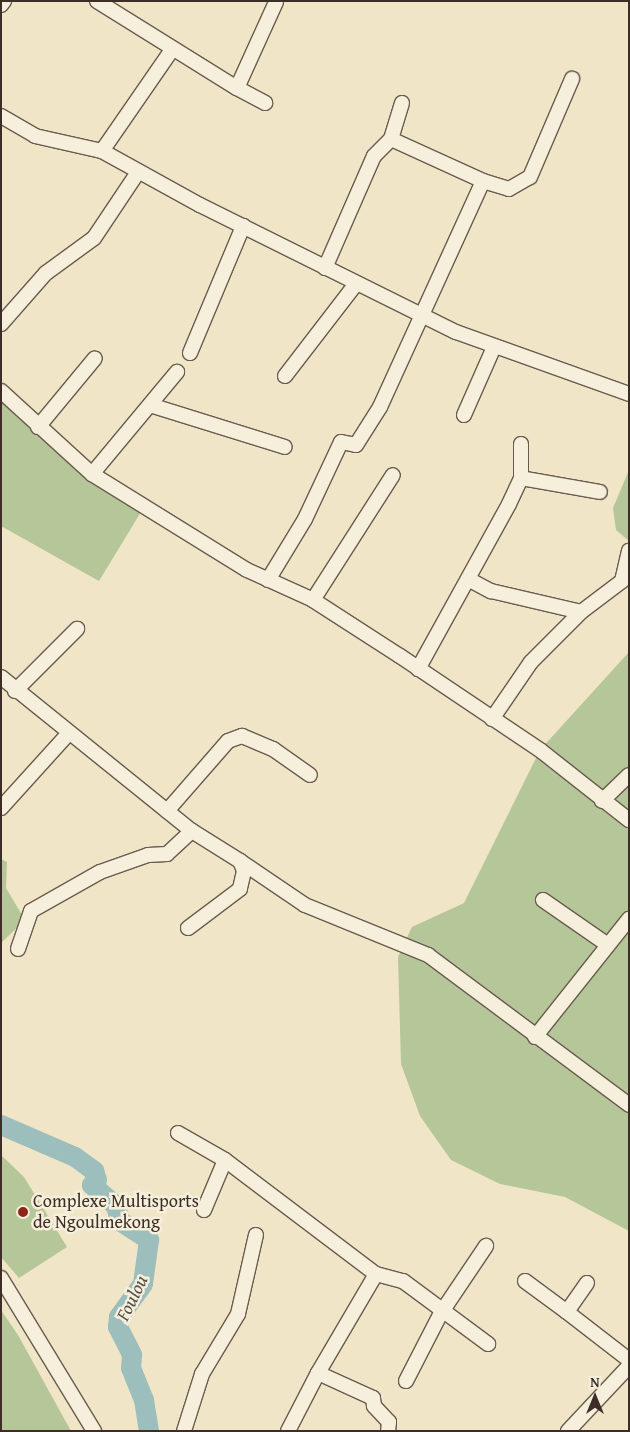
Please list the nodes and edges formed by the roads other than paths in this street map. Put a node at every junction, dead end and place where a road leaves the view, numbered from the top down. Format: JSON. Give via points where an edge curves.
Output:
{"nodes":[{"id":1,"x":4,"y":1,"type":"edge"},
{"id":2,"x":97,"y":1,"type":"edge"},
{"id":3,"x":276,"y":2,"type":"edge"},
{"id":4,"x":1,"y":5,"type":"edge"},
{"id":5,"x":171,"y":51,"type":"junction"},
{"id":6,"x":572,"y":79,"type":"dead end"},
{"id":7,"x":237,"y":88,"type":"junction"},
{"id":8,"x":265,"y":103,"type":"dead end"},
{"id":9,"x":402,"y":103,"type":"dead end"},
{"id":10,"x":1,"y":116,"type":"edge"},
{"id":11,"x":391,"y":139,"type":"junction"},
{"id":12,"x":102,"y":151,"type":"junction"},
{"id":13,"x":138,"y":172,"type":"junction"},
{"id":14,"x":483,"y":181,"type":"junction"},
{"id":15,"x":243,"y":226,"type":"junction"},
{"id":16,"x":325,"y":268,"type":"junction"},
{"id":17,"x":355,"y":284,"type":"junction"},
{"id":18,"x":422,"y":316,"type":"junction"},
{"id":19,"x":1,"y":324,"type":"edge"},
{"id":20,"x":494,"y":348,"type":"junction"},
{"id":21,"x":190,"y":353,"type":"dead end"},
{"id":22,"x":96,"y":358,"type":"dead end"},
{"id":23,"x":177,"y":372,"type":"dead end"},
{"id":24,"x":285,"y":376,"type":"dead end"},
{"id":25,"x":1,"y":391,"type":"edge"},
{"id":26,"x":629,"y":394,"type":"edge"},
{"id":27,"x":150,"y":405,"type":"junction"},
{"id":28,"x":464,"y":415,"type":"dead end"},
{"id":29,"x":38,"y":428,"type":"junction"},
{"id":30,"x":521,"y":444,"type":"dead end"},
{"id":31,"x":285,"y":447,"type":"dead end"},
{"id":32,"x":92,"y":474,"type":"junction"},
{"id":33,"x":393,"y":475,"type":"dead end"},
{"id":34,"x":521,"y":478,"type":"junction"},
{"id":35,"x":600,"y":492,"type":"dead end"},
{"id":36,"x":629,"y":551,"type":"edge"},
{"id":37,"x":468,"y":579,"type":"junction"},
{"id":38,"x":268,"y":580,"type":"junction"},
{"id":39,"x":312,"y":600,"type":"junction"},
{"id":40,"x":581,"y":612,"type":"junction"},
{"id":41,"x":77,"y":629,"type":"dead end"},
{"id":42,"x":418,"y":669,"type":"junction"},
{"id":43,"x":1,"y":677,"type":"edge"},
{"id":44,"x":15,"y":691,"type":"junction"},
{"id":45,"x":492,"y":719,"type":"junction"},
{"id":46,"x":68,"y":734,"type":"junction"},
{"id":47,"x":310,"y":775,"type":"dead end"},
{"id":48,"x":629,"y":775,"type":"edge"},
{"id":49,"x":602,"y":801,"type":"junction"},
{"id":50,"x":1,"y":808,"type":"edge"},
{"id":51,"x":168,"y":811,"type":"junction"},
{"id":52,"x":629,"y":820,"type":"edge"},
{"id":53,"x":192,"y":831,"type":"junction"},
{"id":54,"x":240,"y":861,"type":"junction"},
{"id":55,"x":543,"y":900,"type":"dead end"},
{"id":56,"x":629,"y":919,"type":"edge"},
{"id":57,"x":188,"y":928,"type":"dead end"},
{"id":58,"x":608,"y":945,"type":"junction"},
{"id":59,"x":18,"y":949,"type":"dead end"},
{"id":60,"x":535,"y":1037,"type":"junction"},
{"id":61,"x":629,"y":1104,"type":"edge"},
{"id":62,"x":178,"y":1133,"type":"dead end"},
{"id":63,"x":225,"y":1160,"type":"junction"},
{"id":64,"x":204,"y":1210,"type":"dead end"},
{"id":65,"x":256,"y":1235,"type":"dead end"},
{"id":66,"x":486,"y":1246,"type":"dead end"},
{"id":67,"x":376,"y":1274,"type":"junction"},
{"id":68,"x":1,"y":1278,"type":"edge"},
{"id":69,"x":526,"y":1281,"type":"dead end"},
{"id":70,"x":587,"y":1283,"type":"dead end"},
{"id":71,"x":567,"y":1312,"type":"junction"},
{"id":72,"x":441,"y":1314,"type":"junction"},
{"id":73,"x":488,"y":1344,"type":"dead end"},
{"id":74,"x":629,"y":1360,"type":"edge"},
{"id":75,"x":629,"y":1366,"type":"edge"},
{"id":76,"x":318,"y":1373,"type":"junction"},
{"id":77,"x":406,"y":1381,"type":"dead end"},
{"id":78,"x":94,"y":1431,"type":"edge"},
{"id":79,"x":184,"y":1431,"type":"edge"},
{"id":80,"x":288,"y":1431,"type":"edge"},
{"id":81,"x":388,"y":1431,"type":"edge"},
{"id":82,"x":568,"y":1431,"type":"edge"}],
"edges":[{"from":1,"to":4,"type":"street"},
{"from":2,"to":5,"type":"street"},
{"from":3,"to":7,"type":"street"},
{"from":5,"to":7,"type":"street"},
{"from":5,"to":12,"type":"street"},
{"from":6,"to":14,"type":"street","via":[[530,177],[510,190]]},
{"from":7,"to":8,"type":"street"},
{"from":9,"to":11,"type":"street"},
{"from":10,"to":12,"type":"street","via":[[35,136]]},
{"from":11,"to":14,"type":"street"},
{"from":11,"to":16,"type":"street","via":[[374,156]]},
{"from":12,"to":13,"type":"street"},
{"from":13,"to":15,"type":"street"},
{"from":13,"to":19,"type":"street","via":[[94,238],[46,273]]},
{"from":14,"to":18,"type":"street"},
{"from":15,"to":16,"type":"street"},
{"from":15,"to":21,"type":"street"},
{"from":16,"to":17,"type":"street"},
{"from":17,"to":18,"type":"street"},
{"from":17,"to":24,"type":"street"},
{"from":18,"to":20,"type":"street"},
{"from":18,"to":38,"type":"street","via":[[380,407],[356,445],[341,442],[305,519]]},
{"from":20,"to":26,"type":"street","via":[[557,364]]},
{"from":20,"to":28,"type":"street"},
{"from":22,"to":29,"type":"street"},
{"from":23,"to":27,"type":"street"},
{"from":25,"to":29,"type":"street"},
{"from":27,"to":31,"type":"street"},
{"from":27,"to":32,"type":"street"},
{"from":29,"to":32,"type":"street"},
{"from":30,"to":34,"type":"street"},
{"from":32,"to":38,"type":"street"},
{"from":33,"to":39,"type":"street"},
{"from":34,"to":35,"type":"street"},
{"from":34,"to":37,"type":"street"},
{"from":36,"to":40,"type":"street","via":[[622,581]]},
{"from":37,"to":40,"type":"street","via":[[491,591]]},
{"from":37,"to":42,"type":"street"},
{"from":38,"to":39,"type":"street"},
{"from":39,"to":42,"type":"street"},
{"from":40,"to":45,"type":"street","via":[[532,662]]},
{"from":41,"to":44,"type":"street"},
{"from":42,"to":45,"type":"street"},
{"from":43,"to":44,"type":"street"},
{"from":44,"to":46,"type":"street"},
{"from":45,"to":49,"type":"street","via":[[540,750]]},
{"from":46,"to":50,"type":"street"},
{"from":46,"to":51,"type":"street","via":[[118,768]]},
{"from":47,"to":51,"type":"street","via":[[273,749],[242,736],[228,740]]},
{"from":48,"to":49,"type":"street"},
{"from":49,"to":52,"type":"street"},
{"from":51,"to":53,"type":"street"},
{"from":53,"to":54,"type":"street"},
{"from":53,"to":59,"type":"street","via":[[167,854],[148,855],[100,872],[31,911]]},
{"from":54,"to":57,"type":"street","via":[[244,871],[240,889]]},
{"from":54,"to":60,"type":"street","via":[[304,905],[428,955]]},
{"from":55,"to":58,"type":"street"},
{"from":56,"to":58,"type":"street"},
{"from":58,"to":60,"type":"street"},
{"from":60,"to":61,"type":"street"},
{"from":62,"to":63,"type":"street"},
{"from":63,"to":64,"type":"street"},
{"from":63,"to":67,"type":"street"},
{"from":65,"to":79,"type":"street","via":[[238,1314],[202,1374]]},
{"from":66,"to":72,"type":"street"},
{"from":67,"to":72,"type":"street","via":[[403,1281]]},
{"from":67,"to":76,"type":"street"},
{"from":68,"to":78,"type":"street"},
{"from":69,"to":71,"type":"street"},
{"from":70,"to":71,"type":"street"},
{"from":71,"to":74,"type":"street"},
{"from":72,"to":73,"type":"street"},
{"from":72,"to":77,"type":"street"},
{"from":75,"to":82,"type":"street"},
{"from":76,"to":80,"type":"street"},
{"from":76,"to":81,"type":"street","via":[[373,1398],[374,1406],[389,1422]]}]}
